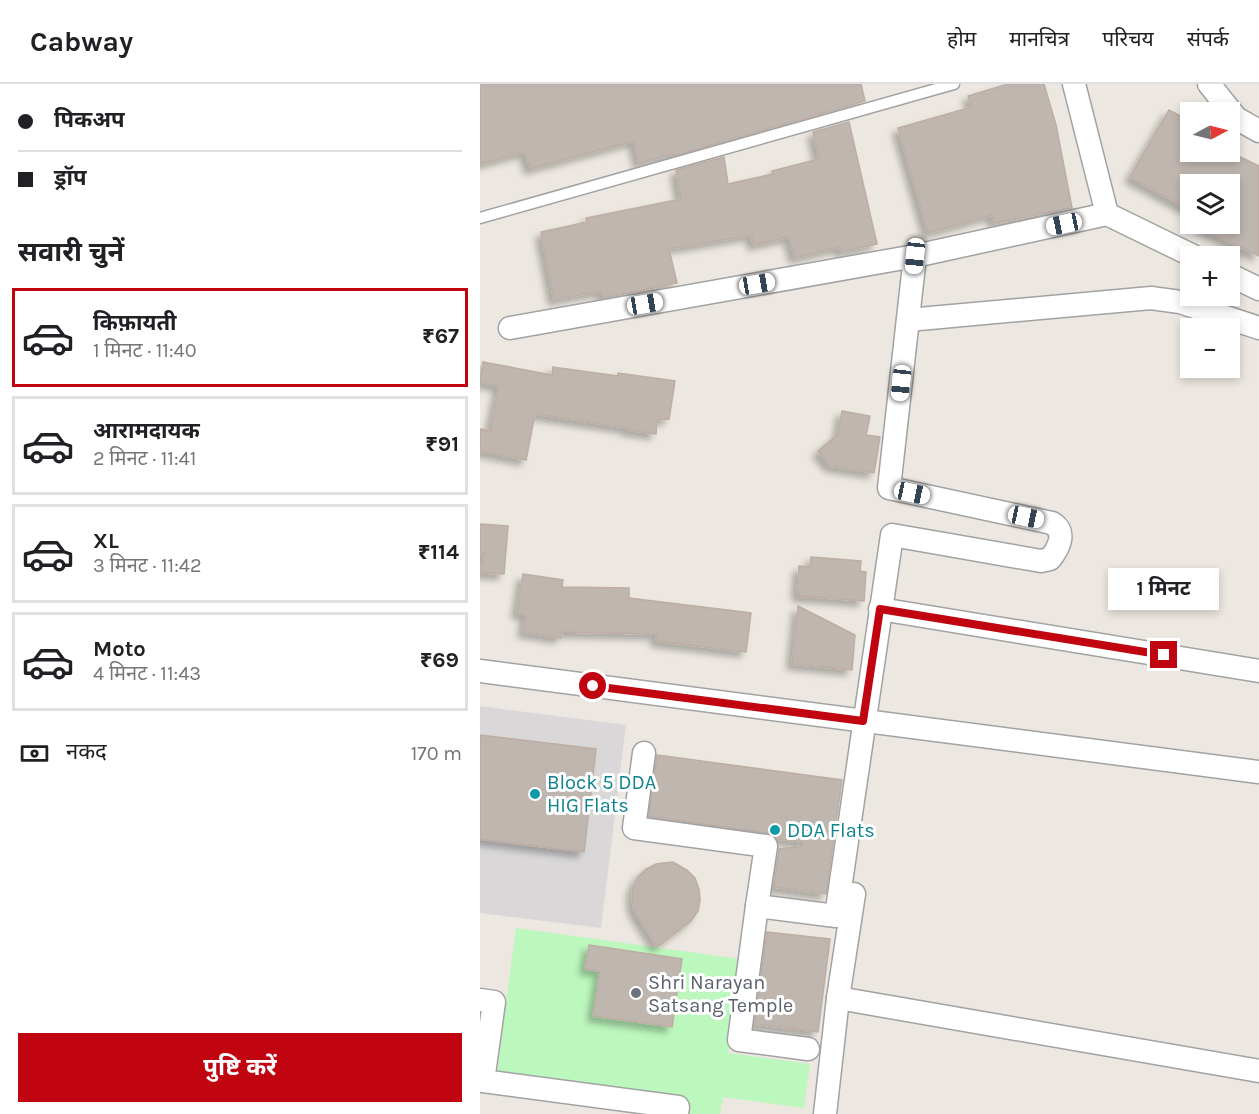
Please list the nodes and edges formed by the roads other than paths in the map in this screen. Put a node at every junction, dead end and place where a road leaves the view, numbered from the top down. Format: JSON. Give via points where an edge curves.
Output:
{"nodes":[{"id":1,"x":954,"y":84,"type":"edge"},
{"id":2,"x":1074,"y":84,"type":"edge"},
{"id":3,"x":1209,"y":84,"type":"edge"},
{"id":4,"x":1259,"y":131,"type":"edge"},
{"id":5,"x":1107,"y":214,"type":"junction"},
{"id":6,"x":480,"y":218,"type":"edge"},
{"id":7,"x":1180,"y":250,"type":"edge"},
{"id":8,"x":915,"y":256,"type":"junction"},
{"id":9,"x":1240,"y":280,"type":"edge"},
{"id":10,"x":1259,"y":289,"type":"edge"},
{"id":11,"x":908,"y":320,"type":"junction"},
{"id":12,"x":510,"y":328,"type":"dead end"},
{"id":13,"x":1259,"y":328,"type":"edge"},
{"id":14,"x":880,"y":609,"type":"junction"},
{"id":15,"x":480,"y":671,"type":"edge"},
{"id":16,"x":1259,"y":671,"type":"edge"},
{"id":17,"x":863,"y":721,"type":"junction"},
{"id":18,"x":644,"y":753,"type":"dead end"},
{"id":19,"x":1259,"y":772,"type":"edge"},
{"id":20,"x":864,"y":824,"type":"dead end"},
{"id":21,"x":757,"y":906,"type":"junction"},
{"id":22,"x":838,"y":998,"type":"junction"},
{"id":23,"x":493,"y":1002,"type":"edge"},
{"id":24,"x":808,"y":1049,"type":"dead end"},
{"id":25,"x":1259,"y":1071,"type":"edge"},
{"id":26,"x":677,"y":1114,"type":"edge"},
{"id":27,"x":825,"y":1114,"type":"edge"}],
"edges":[{"from":1,"to":6,"type":"lane"},
{"from":2,"to":5,"type":"street"},
{"from":3,"to":4,"type":"street","via":[[1236,118]]},
{"from":5,"to":7,"type":"street"},
{"from":5,"to":8,"type":"street"},
{"from":8,"to":11,"type":"street"},
{"from":8,"to":12,"type":"street"},
{"from":9,"to":10,"type":"street"},
{"from":11,"to":13,"type":"street","via":[[1151,298],[1180,302]]},
{"from":11,"to":14,"type":"street","via":[[889,488],[1052,523],[1058,526],[1061,536],[1050,559],[1041,561],[892,535]]},
{"from":14,"to":16,"type":"street"},
{"from":14,"to":17,"type":"street"},
{"from":15,"to":17,"type":"street"},
{"from":17,"to":19,"type":"street"},
{"from":17,"to":21,"type":"street","via":[[836,916]]},
{"from":18,"to":21,"type":"street","via":[[634,828],[766,846]]},
{"from":20,"to":22,"type":"street"},
{"from":21,"to":24,"type":"street","via":[[739,1040]]},
{"from":22,"to":25,"type":"street"},
{"from":22,"to":27,"type":"street"},
{"from":23,"to":26,"type":"street","via":[[483,1081],[678,1107]]}]}
